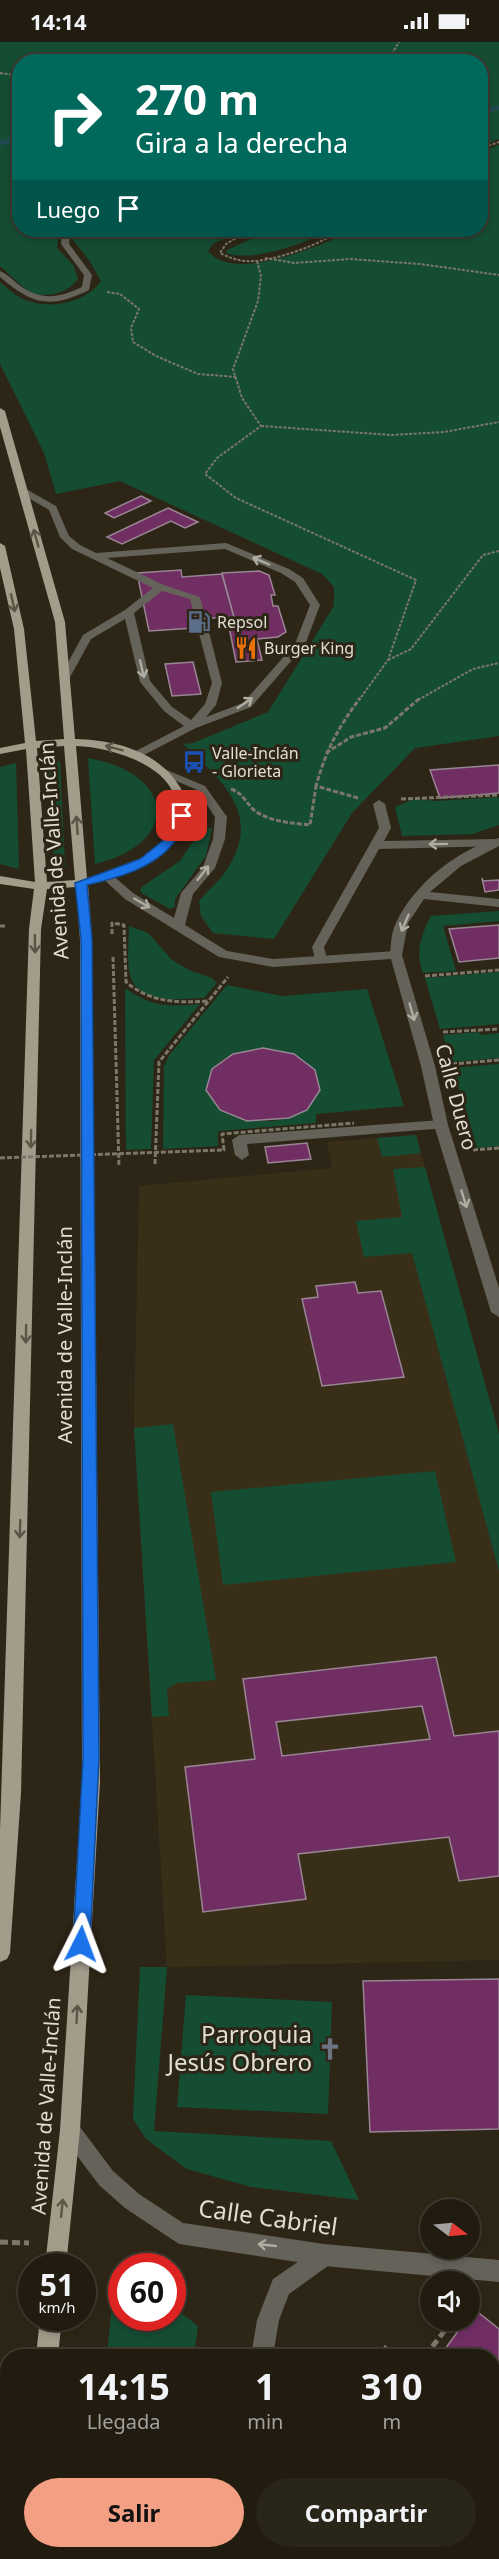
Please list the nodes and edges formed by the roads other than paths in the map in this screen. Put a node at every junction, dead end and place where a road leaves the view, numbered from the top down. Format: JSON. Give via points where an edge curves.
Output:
{"nodes":[{"id":1,"x":66,"y":237,"type":"edge"},
{"id":2,"x":0,"y":273,"type":"edge"},
{"id":3,"x":0,"y":411,"type":"edge"},
{"id":4,"x":23,"y":492,"type":"junction"},
{"id":5,"x":0,"y":546,"type":"edge"},
{"id":6,"x":92,"y":556,"type":"junction"},
{"id":7,"x":160,"y":587,"type":"junction"},
{"id":8,"x":129,"y":612,"type":"junction"},
{"id":9,"x":65,"y":677,"type":"junction"},
{"id":10,"x":192,"y":726,"type":"junction"},
{"id":11,"x":70,"y":741,"type":"junction"},
{"id":12,"x":31,"y":744,"type":"junction"},
{"id":13,"x":0,"y":752,"type":"edge"},
{"id":14,"x":136,"y":755,"type":"junction"},
{"id":15,"x":162,"y":771,"type":"junction"},
{"id":16,"x":379,"y":804,"type":"road end"},
{"id":17,"x":498,"y":843,"type":"edge"},
{"id":18,"x":376,"y":845,"type":"junction"},
{"id":19,"x":107,"y":877,"type":"junction"},
{"id":20,"x":0,"y":880,"type":"edge"},
{"id":21,"x":81,"y":883,"type":"junction"},
{"id":22,"x":41,"y":886,"type":"junction"},
{"id":23,"x":422,"y":895,"type":"junction"},
{"id":24,"x":499,"y":903,"type":"edge"},
{"id":25,"x":179,"y":924,"type":"junction"},
{"id":26,"x":396,"y":955,"type":"junction"},
{"id":27,"x":321,"y":959,"type":"junction"},
{"id":28,"x":441,"y":1125,"type":"junction"},
{"id":29,"x":242,"y":1155,"type":"dead end"},
{"id":30,"x":499,"y":1312,"type":"edge"},
{"id":31,"x":0,"y":1953,"type":"edge"},
{"id":32,"x":70,"y":2130,"type":"junction"},
{"id":33,"x":57,"y":2253,"type":"edge"},
{"id":34,"x":324,"y":2255,"type":"junction"},
{"id":35,"x":499,"y":2271,"type":"edge"},
{"id":36,"x":50,"y":2331,"type":"edge"},
{"id":37,"x":48,"y":2349,"type":"edge"},
{"id":38,"x":263,"y":2349,"type":"edge"}],
"edges":[{"from":1,"to":2,"type":"street","via":[[65,244],[88,274],[86,288],[52,300],[37,299],[25,295]]},
{"from":3,"to":4,"type":"main road","name":"Avenida de Valle-Inclán"},
{"from":4,"to":6,"type":"street","via":[[53,508],[64,537]]},
{"from":9,"to":4,"type":"main road","name":"Avenida de Valle-Inclán","one_way":true,"via":[[60,622]]},
{"from":5,"to":12,"type":"main road","name":"Avenida de Valle-Inclán","one_way":true,"via":[[19,629]]},
{"from":6,"to":7,"type":"street"},
{"from":10,"to":6,"type":"street","one_way":true,"via":[[247,705],[300,645],[315,605],[299,580],[226,546]]},
{"from":7,"to":8,"type":"street"},
{"from":7,"to":10,"type":"street","via":[[195,597],[217,683],[210,705]]},
{"from":8,"to":9,"type":"street","via":[[87,637]]},
{"from":8,"to":10,"type":"street","one_way":true,"via":[[145,682],[168,709]]},
{"from":9,"to":11,"type":"main road","name":"Avenida de Valle-Inclán"},
{"from":10,"to":14,"type":"street"},
{"from":11,"to":12,"type":"main road"},
{"from":14,"to":11,"type":"main road","one_way":true,"via":[[94,743]]},
{"from":21,"to":11,"type":"main road","name":"Avenida de Valle-Inclán","one_way":true},
{"from":12,"to":13,"type":"main road"},
{"from":12,"to":22,"type":"main road","name":"Avenida de Valle-Inclán"},
{"from":14,"to":15,"type":"main road"},
{"from":15,"to":19,"type":"main road","via":[[179,792],[182,816],[170,841],[144,862]]},
{"from":25,"to":15,"type":"street","one_way":true,"via":[[187,893],[209,868],[221,818],[201,789]]},
{"from":16,"to":18,"type":"street","via":[[385,828]]},
{"from":17,"to":18,"type":"street","one_way":true},
{"from":17,"to":23,"type":"street","name":"Calle Duero","via":[[474,852]]},
{"from":18,"to":27,"type":"street","via":[[318,947]]},
{"from":19,"to":21,"type":"main road"},
{"from":19,"to":25,"type":"street","one_way":true,"via":[[129,896]]},
{"from":20,"to":22,"type":"main road"},
{"from":21,"to":22,"type":"main road"},
{"from":32,"to":21,"type":"main road","name":"Avenida de Valle-Inclán","one_way":true,"via":[[91,1782],[86,939]]},
{"from":22,"to":31,"type":"main road","name":"Avenida de Valle-Inclán","one_way":true,"via":[[35,929],[12,1793]]},
{"from":23,"to":24,"type":"street"},
{"from":23,"to":26,"type":"street","name":"Calle Duero","one_way":true,"via":[[402,923]]},
{"from":25,"to":27,"type":"street","via":[[223,954],[273,963]]},
{"from":26,"to":27,"type":"street"},
{"from":26,"to":28,"type":"street","name":"Calle Duero","one_way":true},
{"from":28,"to":29,"type":"street","via":[[239,1140]]},
{"from":28,"to":30,"type":"street","name":"Calle Duero","one_way":true},
{"from":33,"to":32,"type":"main road","name":"Avenida de Valle-Inclán","one_way":true},
{"from":34,"to":32,"type":"street","name":"Calle Cabriel","one_way":true,"via":[[179,2233],[106,2178]]},
{"from":34,"to":35,"type":"street","name":"Calle Cabriel"},
{"from":34,"to":38,"type":"street","via":[[281,2287],[268,2320]]},
{"from":36,"to":37,"type":"main road"}]}
